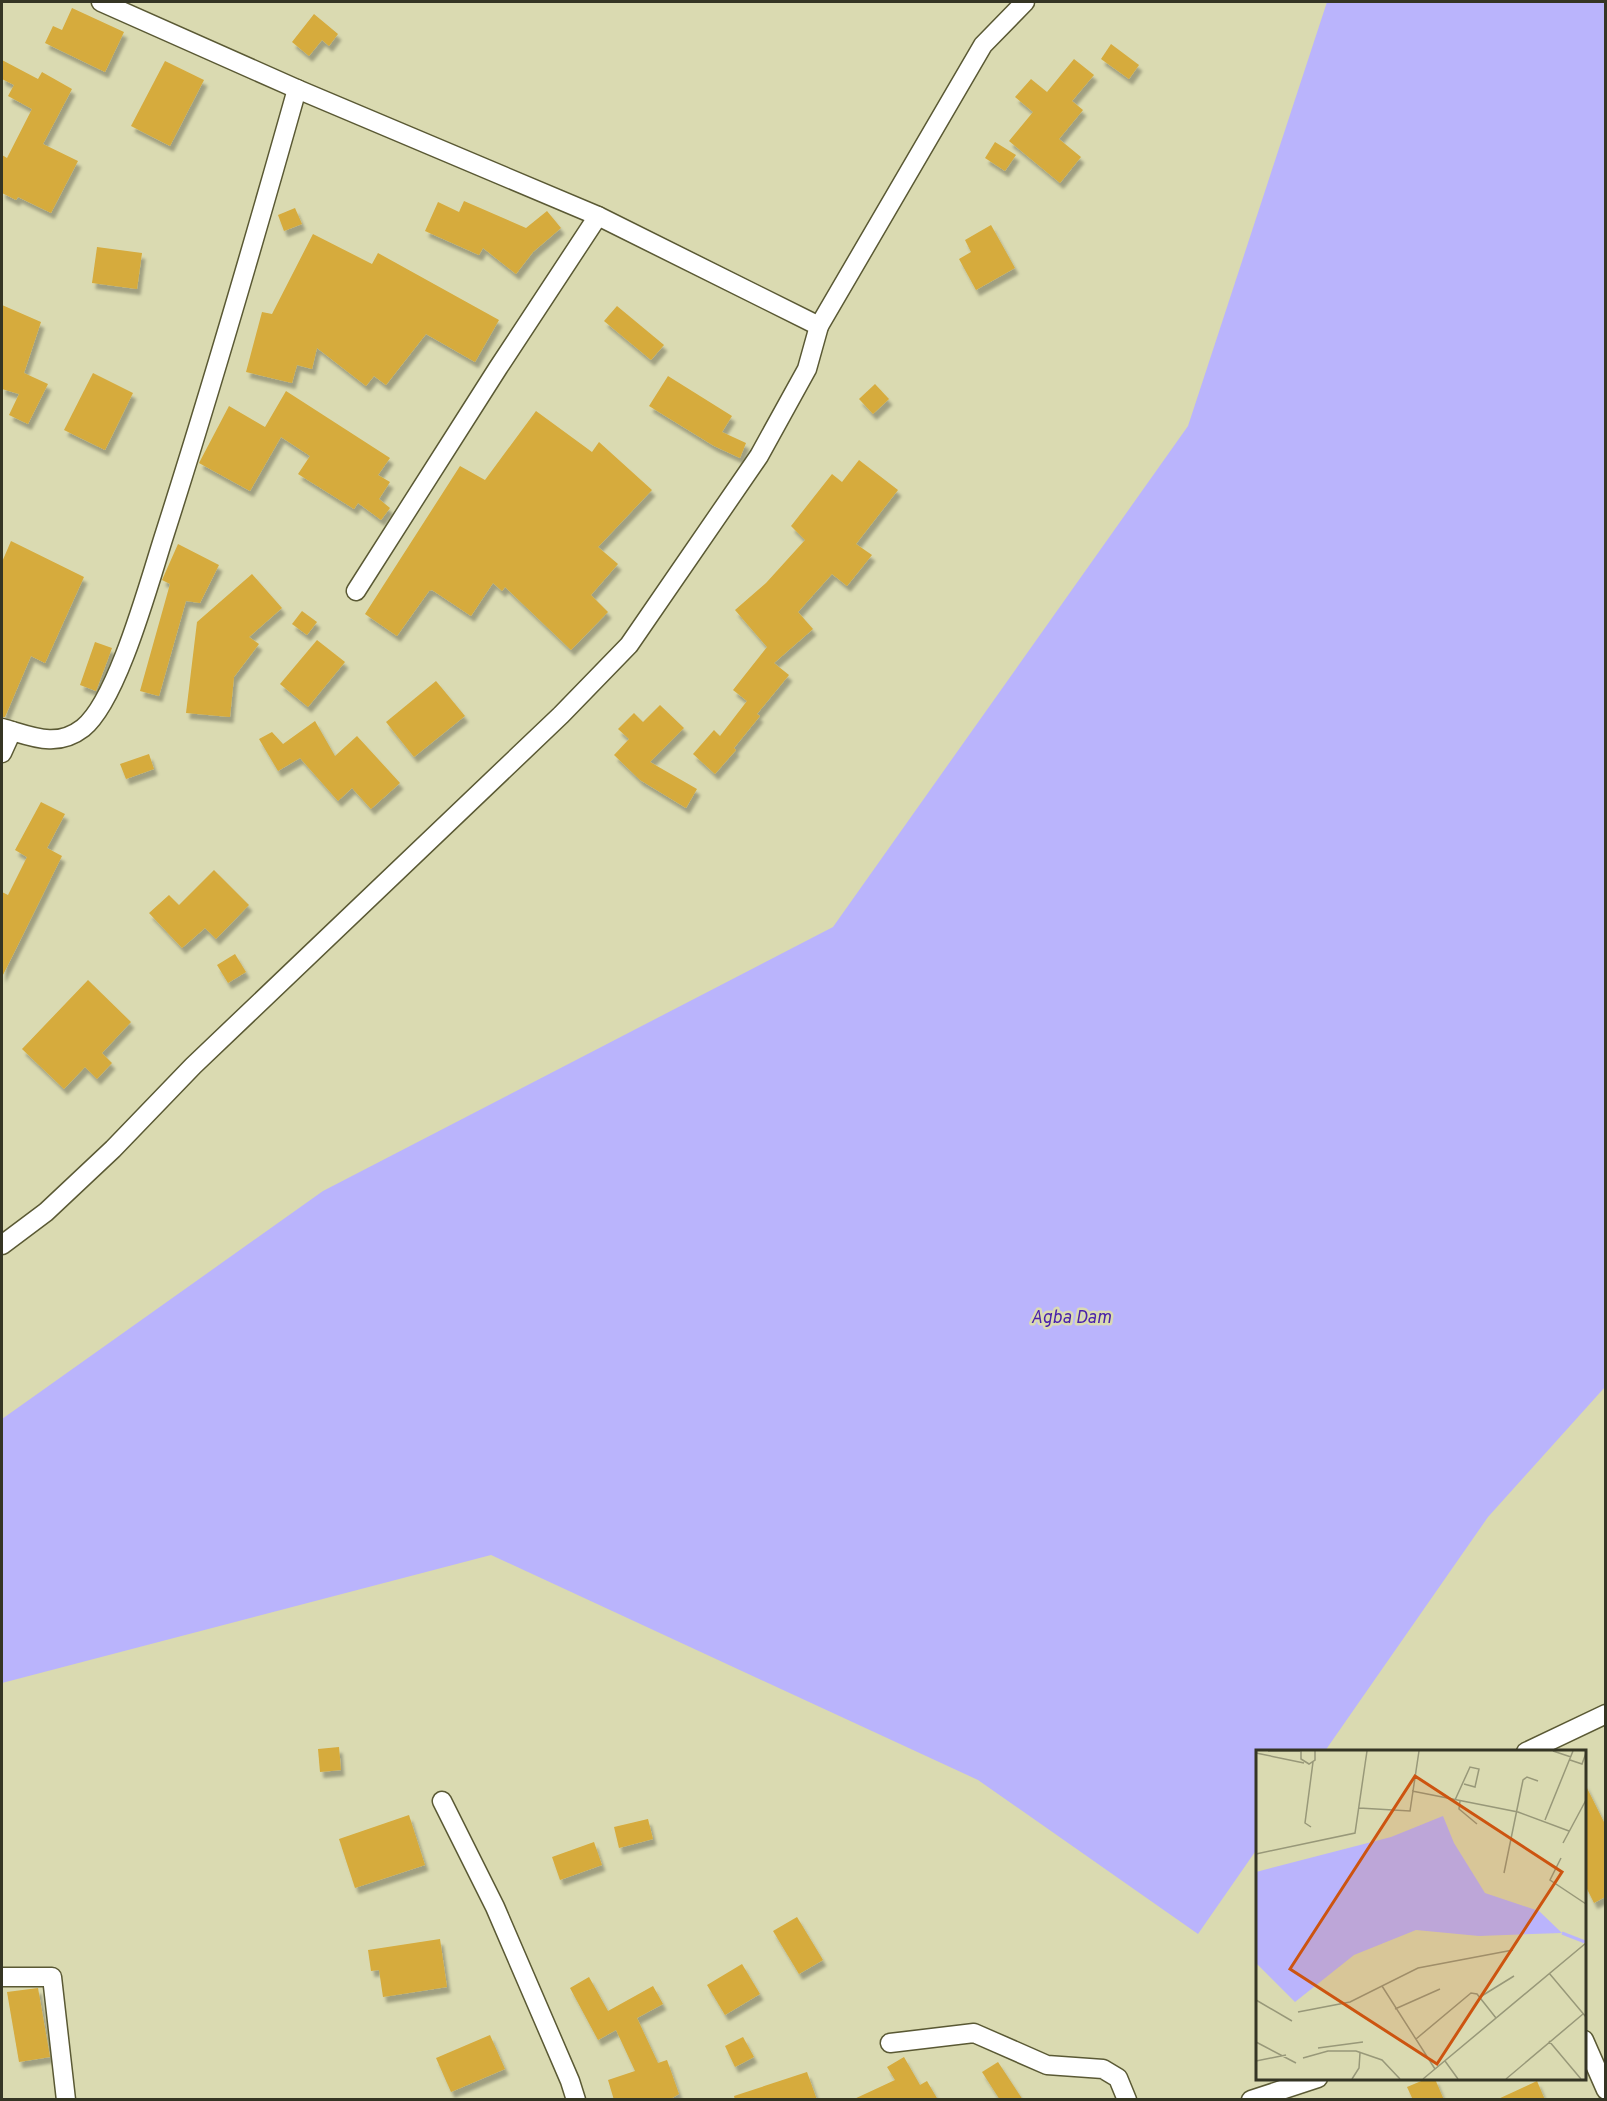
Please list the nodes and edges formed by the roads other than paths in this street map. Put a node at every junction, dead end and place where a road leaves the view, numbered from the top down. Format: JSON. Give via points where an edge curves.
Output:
{"nodes":[{"id":1,"x":101,"y":2,"type":"edge"},
{"id":2,"x":1025,"y":2,"type":"edge"},
{"id":3,"x":297,"y":89,"type":"junction"},
{"id":4,"x":598,"y":216,"type":"junction"},
{"id":5,"x":819,"y":326,"type":"junction"},
{"id":6,"x":356,"y":591,"type":"dead end"},
{"id":7,"x":7,"y":729,"type":"edge"},
{"id":8,"x":2,"y":753,"type":"edge"},
{"id":9,"x":2,"y":1245,"type":"edge"},
{"id":10,"x":1605,"y":1714,"type":"edge"},
{"id":11,"x":1530,"y":1750,"type":"edge"},
{"id":12,"x":442,"y":1801,"type":"dead end"},
{"id":13,"x":2,"y":1977,"type":"edge"},
{"id":14,"x":890,"y":2043,"type":"dead end"},
{"id":15,"x":1586,"y":2045,"type":"edge"},
{"id":16,"x":1315,"y":2080,"type":"edge"},
{"id":17,"x":1605,"y":2090,"type":"edge"},
{"id":18,"x":66,"y":2100,"type":"edge"},
{"id":19,"x":576,"y":2100,"type":"edge"},
{"id":20,"x":1127,"y":2100,"type":"edge"},
{"id":21,"x":1251,"y":2100,"type":"edge"}],
"edges":[{"from":1,"to":3,"type":"street"},
{"from":2,"to":5,"type":"street","via":[[983,45]]},
{"from":3,"to":4,"type":"street"},
{"from":3,"to":7,"type":"street","via":[[220,362],[135,628],[99,712],[68,738],[45,740]]},
{"from":4,"to":5,"type":"street"},
{"from":4,"to":6,"type":"street"},
{"from":5,"to":9,"type":"street","via":[[807,369],[759,456],[629,645],[561,715],[193,1066],[113,1149],[46,1212]]},
{"from":7,"to":8,"type":"street"},
{"from":10,"to":11,"type":"street"},
{"from":12,"to":19,"type":"street","via":[[495,1907]]},
{"from":13,"to":18,"type":"street","via":[[52,1977]]},
{"from":14,"to":20,"type":"street","via":[[974,2033],[1047,2066],[1103,2069],[1118,2078]]},
{"from":15,"to":17,"type":"street"},
{"from":16,"to":21,"type":"street"}]}
